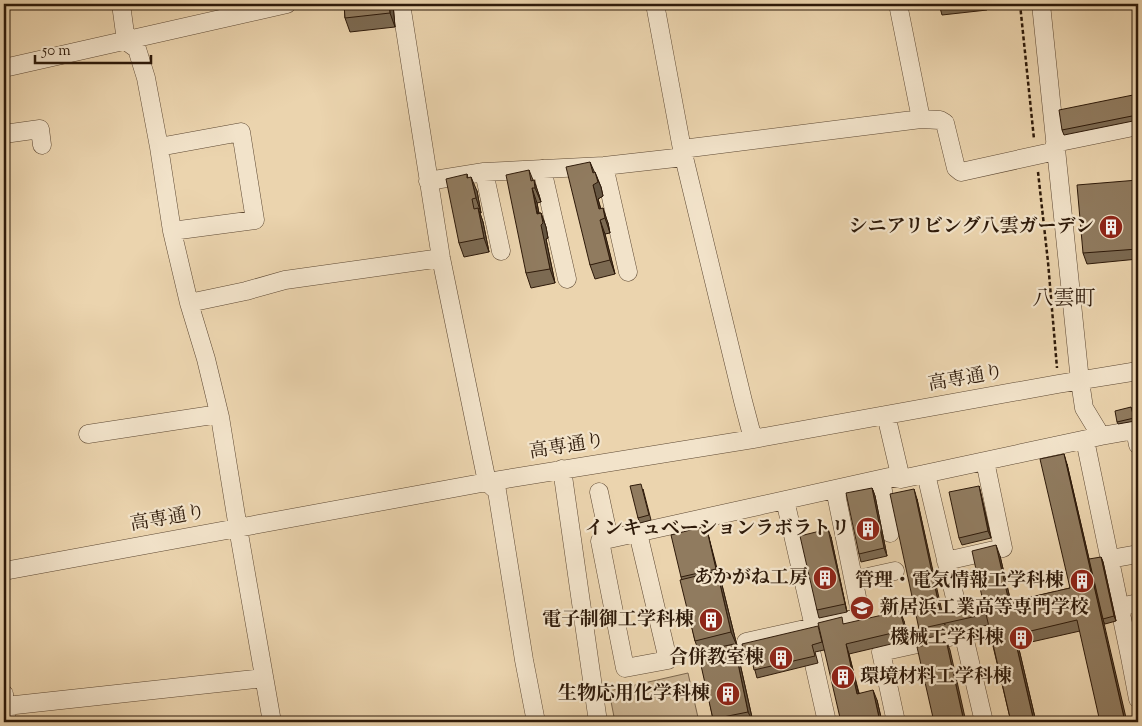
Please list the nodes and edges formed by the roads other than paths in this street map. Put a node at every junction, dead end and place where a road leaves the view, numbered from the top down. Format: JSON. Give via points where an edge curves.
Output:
{"nodes":[{"id":1,"x":122,"y":4,"type":"edge"},
{"id":2,"x":287,"y":4,"type":"edge"},
{"id":3,"x":401,"y":4,"type":"edge"},
{"id":4,"x":655,"y":4,"type":"edge"},
{"id":5,"x":898,"y":4,"type":"edge"},
{"id":6,"x":1040,"y":4,"type":"edge"},
{"id":7,"x":126,"y":41,"type":"junction"},
{"id":8,"x":4,"y":68,"type":"edge"},
{"id":9,"x":921,"y":120,"type":"junction"},
{"id":10,"x":1138,"y":126,"type":"edge"},
{"id":11,"x":4,"y":134,"type":"edge"},
{"id":12,"x":42,"y":145,"type":"dead end"},
{"id":13,"x":1056,"y":147,"type":"junction"},
{"id":14,"x":159,"y":148,"type":"junction"},
{"id":15,"x":683,"y":153,"type":"junction"},
{"id":16,"x":604,"y":166,"type":"junction"},
{"id":17,"x":542,"y":169,"type":"junction"},
{"id":18,"x":484,"y":172,"type":"junction"},
{"id":19,"x":428,"y":181,"type":"junction"},
{"id":20,"x":172,"y":232,"type":"junction"},
{"id":21,"x":501,"y":251,"type":"dead end"},
{"id":22,"x":441,"y":258,"type":"junction"},
{"id":23,"x":628,"y":272,"type":"dead end"},
{"id":24,"x":567,"y":279,"type":"dead end"},
{"id":25,"x":189,"y":303,"type":"junction"},
{"id":26,"x":1138,"y":371,"type":"edge"},
{"id":27,"x":1080,"y":381,"type":"junction"},
{"id":28,"x":219,"y":414,"type":"junction"},
{"id":29,"x":886,"y":415,"type":"junction"},
{"id":30,"x":88,"y":434,"type":"dead end"},
{"id":31,"x":1093,"y":438,"type":"junction"},
{"id":32,"x":754,"y":439,"type":"junction"},
{"id":33,"x":1138,"y":440,"type":"edge"},
{"id":34,"x":984,"y":461,"type":"junction"},
{"id":35,"x":562,"y":469,"type":"junction"},
{"id":36,"x":926,"y":474,"type":"junction"},
{"id":37,"x":881,"y":479,"type":"junction"},
{"id":38,"x":901,"y":479,"type":"junction"},
{"id":39,"x":487,"y":482,"type":"junction"},
{"id":40,"x":835,"y":489,"type":"junction"},
{"id":41,"x":599,"y":492,"type":"dead end"},
{"id":42,"x":785,"y":500,"type":"junction"},
{"id":43,"x":238,"y":528,"type":"junction"},
{"id":44,"x":638,"y":533,"type":"junction"},
{"id":45,"x":890,"y":533,"type":"dead end"},
{"id":46,"x":609,"y":539,"type":"junction"},
{"id":47,"x":1138,"y":554,"type":"edge"},
{"id":48,"x":1110,"y":559,"type":"junction"},
{"id":49,"x":946,"y":561,"type":"junction"},
{"id":50,"x":4,"y":571,"type":"edge"},
{"id":51,"x":895,"y":571,"type":"dead end"},
{"id":52,"x":854,"y":580,"type":"junction"},
{"id":53,"x":1138,"y":603,"type":"edge"},
{"id":54,"x":1120,"y":607,"type":"junction"},
{"id":55,"x":810,"y":628,"type":"junction"},
{"id":56,"x":963,"y":634,"type":"junction"},
{"id":57,"x":746,"y":642,"type":"edge"},
{"id":58,"x":1134,"y":657,"type":"edge"},
{"id":59,"x":264,"y":678,"type":"junction"},
{"id":60,"x":1138,"y":699,"type":"edge"},
{"id":61,"x":6,"y":708,"type":"edge"},
{"id":62,"x":272,"y":722,"type":"edge"},
{"id":63,"x":536,"y":722,"type":"edge"},
{"id":64,"x":598,"y":722,"type":"edge"},
{"id":65,"x":825,"y":722,"type":"edge"},
{"id":66,"x":896,"y":722,"type":"edge"},
{"id":67,"x":984,"y":722,"type":"edge"}],
"edges":[{"from":1,"to":7,"type":"street"},
{"from":2,"to":7,"type":"street"},
{"from":3,"to":19,"type":"street"},
{"from":4,"to":15,"type":"street"},
{"from":5,"to":9,"type":"street"},
{"from":6,"to":13,"type":"street"},
{"from":7,"to":8,"type":"street"},
{"from":7,"to":14,"type":"street","via":[[138,49]]},
{"from":9,"to":13,"type":"street","via":[[945,123],[956,168],[961,172],[1036,156]]},
{"from":9,"to":15,"type":"street"},
{"from":10,"to":13,"type":"street"},
{"from":11,"to":12,"type":"street","via":[[40,130]]},
{"from":13,"to":27,"type":"street"},
{"from":14,"to":20,"type":"street"},
{"from":14,"to":20,"type":"street","via":[[242,132],[255,220]]},
{"from":15,"to":16,"type":"street"},
{"from":15,"to":32,"type":"street"},
{"from":16,"to":17,"type":"street"},
{"from":16,"to":23,"type":"street"},
{"from":17,"to":18,"type":"street"},
{"from":17,"to":24,"type":"street"},
{"from":18,"to":19,"type":"street"},
{"from":18,"to":21,"type":"street"},
{"from":19,"to":22,"type":"street"},
{"from":20,"to":25,"type":"street"},
{"from":22,"to":25,"type":"street","via":[[285,280]]},
{"from":22,"to":39,"type":"street"},
{"from":25,"to":28,"type":"street"},
{"from":26,"to":27,"type":"street","name":"高専通り"},
{"from":27,"to":29,"type":"street","name":"高専通り"},
{"from":27,"to":31,"type":"street"},
{"from":28,"to":30,"type":"street"},
{"from":28,"to":43,"type":"street"},
{"from":29,"to":32,"type":"street","name":"高専通り"},
{"from":29,"to":38,"type":"street"},
{"from":31,"to":33,"type":"street","via":[[1135,430]]},
{"from":31,"to":34,"type":"street"},
{"from":31,"to":48,"type":"street"},
{"from":32,"to":35,"type":"street","name":"高専通り"},
{"from":34,"to":36,"type":"street"},
{"from":34,"to":49,"type":"street","via":[[1003,548]]},
{"from":35,"to":39,"type":"street","name":"高専通り"},
{"from":35,"to":64,"type":"street"},
{"from":36,"to":38,"type":"street"},
{"from":36,"to":49,"type":"street"},
{"from":37,"to":38,"type":"street"},
{"from":37,"to":40,"type":"street"},
{"from":37,"to":45,"type":"street"},
{"from":39,"to":43,"type":"street","name":"高専通り"},
{"from":39,"to":63,"type":"street","via":[[497,491]]},
{"from":40,"to":42,"type":"street"},
{"from":40,"to":52,"type":"street"},
{"from":41,"to":46,"type":"street"},
{"from":42,"to":44,"type":"street"},
{"from":42,"to":55,"type":"street"},
{"from":43,"to":50,"type":"street","name":"高専通り"},
{"from":43,"to":59,"type":"street"},
{"from":44,"to":46,"type":"street"},
{"from":44,"to":46,"type":"street","via":[[668,660],[625,668],[600,541]]},
{"from":47,"to":48,"type":"street"},
{"from":48,"to":54,"type":"street"},
{"from":49,"to":56,"type":"street"},
{"from":51,"to":52,"type":"street"},
{"from":52,"to":55,"type":"street","via":[[861,617]]},
{"from":53,"to":54,"type":"street"},
{"from":54,"to":58,"type":"street"},
{"from":55,"to":57,"type":"street"},
{"from":55,"to":65,"type":"street"},
{"from":56,"to":66,"type":"street","via":[[881,652]]},
{"from":56,"to":67,"type":"street"},
{"from":58,"to":60,"type":"street"},
{"from":59,"to":61,"type":"street"},
{"from":59,"to":62,"type":"street"}]}
